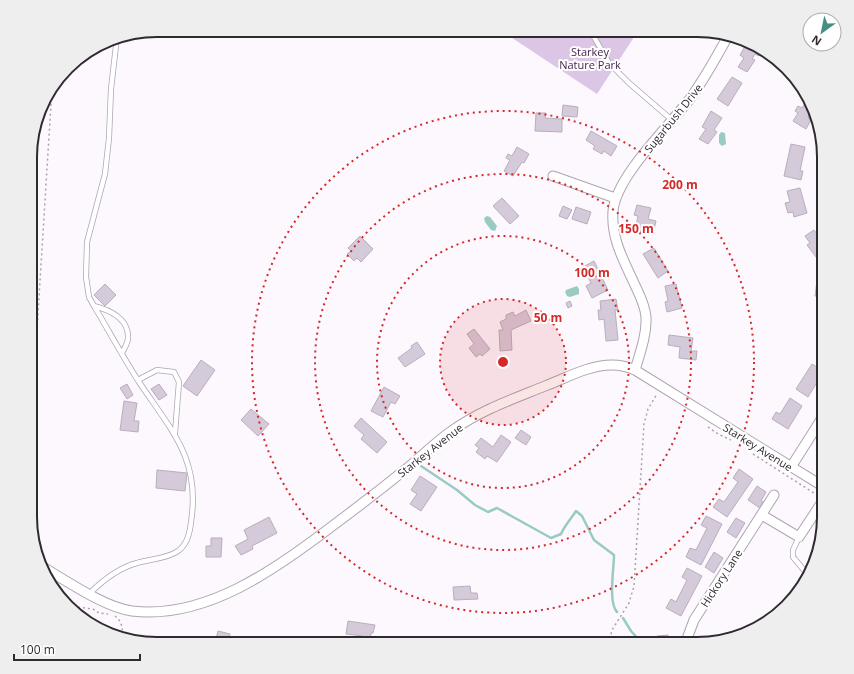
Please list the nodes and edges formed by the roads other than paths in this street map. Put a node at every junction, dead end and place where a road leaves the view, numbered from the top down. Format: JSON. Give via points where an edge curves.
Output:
{"nodes":[{"id":1,"x":594,"y":37,"type":"edge"},
{"id":2,"x":726,"y":40,"type":"edge"},
{"id":3,"x":116,"y":44,"type":"edge"},
{"id":4,"x":672,"y":120,"type":"junction"},
{"id":5,"x":553,"y":176,"type":"dead end"},
{"id":6,"x":615,"y":198,"type":"junction"},
{"id":7,"x":94,"y":306,"type":"junction"},
{"id":8,"x":122,"y":353,"type":"junction"},
{"id":9,"x":636,"y":370,"type":"junction"},
{"id":10,"x":138,"y":380,"type":"junction"},
{"id":11,"x":817,"y":426,"type":"edge"},
{"id":12,"x":175,"y":433,"type":"junction"},
{"id":13,"x":791,"y":467,"type":"junction"},
{"id":14,"x":817,"y":483,"type":"edge"},
{"id":15,"x":774,"y":495,"type":"dead end"},
{"id":16,"x":817,"y":510,"type":"edge"},
{"id":17,"x":762,"y":514,"type":"junction"},
{"id":18,"x":799,"y":537,"type":"junction"},
{"id":19,"x":50,"y":571,"type":"edge"},
{"id":20,"x":805,"y":571,"type":"edge"},
{"id":21,"x":89,"y":594,"type":"junction"},
{"id":22,"x":688,"y":637,"type":"edge"}],
"edges":[{"from":1,"to":4,"type":"lane","via":[[609,63]]},
{"from":2,"to":4,"type":"street","name":"Sugarbush Drive","via":[[701,84]]},
{"from":3,"to":7,"type":"lane","via":[[110,89],[105,174],[87,242],[86,276],[89,297]]},
{"from":4,"to":6,"type":"street","name":"Sugarbush Drive","via":[[623,182]]},
{"from":5,"to":6,"type":"street"},
{"from":6,"to":9,"type":"street","name":"Sugarbush Drive","via":[[615,239],[644,305],[646,318]]},
{"from":7,"to":8,"type":"lane"},
{"from":7,"to":8,"type":"lane","via":[[117,315],[127,328],[128,339]]},
{"from":8,"to":10,"type":"lane"},
{"from":9,"to":13,"type":"street","name":"Starkey Avenue"},
{"from":9,"to":21,"type":"street","name":"Starkey Avenue","via":[[613,365],[585,370],[495,406],[452,430],[363,503],[275,568],[213,599],[179,609],[144,612],[122,609]]},
{"from":10,"to":12,"type":"lane"},
{"from":10,"to":12,"type":"lane","via":[[157,370],[174,372],[179,382]]},
{"from":11,"to":13,"type":"street"},
{"from":12,"to":21,"type":"lane","via":[[190,465],[193,481],[194,506],[184,546],[178,552],[135,563],[114,572]]},
{"from":13,"to":14,"type":"street","name":"Starkey Avenue"},
{"from":15,"to":17,"type":"street","name":"Hickory Lane"},
{"from":16,"to":18,"type":"street"},
{"from":17,"to":18,"type":"street"},
{"from":17,"to":22,"type":"street","name":"Hickory Lane","via":[[694,620]]},
{"from":18,"to":20,"type":"lane","via":[[793,557]]},
{"from":19,"to":21,"type":"street","name":"Starkey Avenue"}]}
